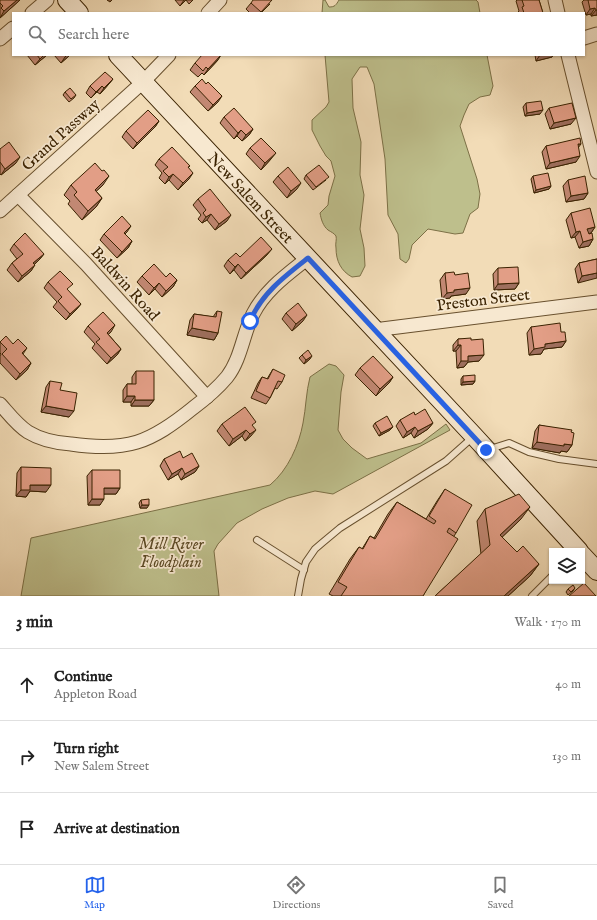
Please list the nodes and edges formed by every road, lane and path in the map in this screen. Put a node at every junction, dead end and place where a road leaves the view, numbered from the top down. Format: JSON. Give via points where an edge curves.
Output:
{"nodes":[{"id":1,"x":47,"y":0,"type":"edge"},
{"id":2,"x":67,"y":0,"type":"edge"},
{"id":3,"x":220,"y":0,"type":"edge"},
{"id":4,"x":554,"y":0,"type":"edge"},
{"id":5,"x":33,"y":12,"type":"edge"},
{"id":6,"x":78,"y":12,"type":"edge"},
{"id":7,"x":209,"y":12,"type":"edge"},
{"id":8,"x":558,"y":12,"type":"edge"},
{"id":9,"x":12,"y":29,"type":"edge"},
{"id":10,"x":597,"y":34,"type":"edge"},
{"id":11,"x":585,"y":38,"type":"edge"},
{"id":12,"x":0,"y":39,"type":"edge"},
{"id":13,"x":119,"y":56,"type":"edge"},
{"id":14,"x":168,"y":56,"type":"edge"},
{"id":15,"x":568,"y":56,"type":"edge"},
{"id":16,"x":144,"y":82,"type":"junction"},
{"id":17,"x":597,"y":172,"type":"edge"},
{"id":18,"x":18,"y":195,"type":"junction"},
{"id":19,"x":0,"y":211,"type":"edge"},
{"id":20,"x":308,"y":258,"type":"junction"},
{"id":21,"x":597,"y":302,"type":"edge"},
{"id":22,"x":374,"y":330,"type":"junction"},
{"id":23,"x":207,"y":397,"type":"junction"},
{"id":24,"x":0,"y":404,"type":"edge"},
{"id":25,"x":474,"y":436,"type":"junction"},
{"id":26,"x":486,"y":450,"type":"junction"},
{"id":27,"x":597,"y":464,"type":"edge"},
{"id":28,"x":257,"y":540,"type":"dead end"},
{"id":29,"x":575,"y":548,"type":"edge"},
{"id":30,"x":585,"y":557,"type":"edge"},
{"id":31,"x":304,"y":570,"type":"junction"},
{"id":32,"x":597,"y":571,"type":"edge"},
{"id":33,"x":549,"y":579,"type":"edge"},
{"id":34,"x":298,"y":596,"type":"edge"},
{"id":35,"x":532,"y":596,"type":"edge"}],
"edges":[{"from":1,"to":5,"type":"street"},
{"from":2,"to":6,"type":"street"},
{"from":3,"to":7,"type":"street"},
{"from":4,"to":8,"type":"street"},
{"from":9,"to":12,"type":"street"},
{"from":10,"to":11,"type":"street"},
{"from":13,"to":16,"type":"street","name":"New Salem Street"},
{"from":14,"to":16,"type":"street","name":"Grand Passway"},
{"from":15,"to":17,"type":"street"},
{"from":16,"to":18,"type":"street","name":"Grand Passway"},
{"from":16,"to":20,"type":"street","name":"New Salem Street"},
{"from":18,"to":19,"type":"street","name":"Grand Passway"},
{"from":18,"to":23,"type":"street","name":"Baldwin Road","via":[[86,264]]},
{"from":20,"to":22,"type":"street","name":"New Salem Street"},
{"from":20,"to":23,"type":"street","via":[[274,286],[261,301],[232,370]]},
{"from":21,"to":22,"type":"street","name":"Preston Street"},
{"from":22,"to":25,"type":"street","name":"New Salem Street"},
{"from":23,"to":24,"type":"street","via":[[154,436],[108,448],[58,443],[40,437],[18,424]]},
{"from":25,"to":26,"type":"street","name":"New Salem Street"},
{"from":25,"to":31,"type":"lane","via":[[446,461],[340,528],[315,549],[309,556]]},
{"from":26,"to":27,"type":"lane","via":[[509,443],[529,452]]},
{"from":26,"to":29,"type":"street","name":"New Salem Street"},
{"from":28,"to":31,"type":"lane"},
{"from":30,"to":32,"type":"street"},
{"from":31,"to":34,"type":"lane"},
{"from":33,"to":35,"type":"lane"}]}
